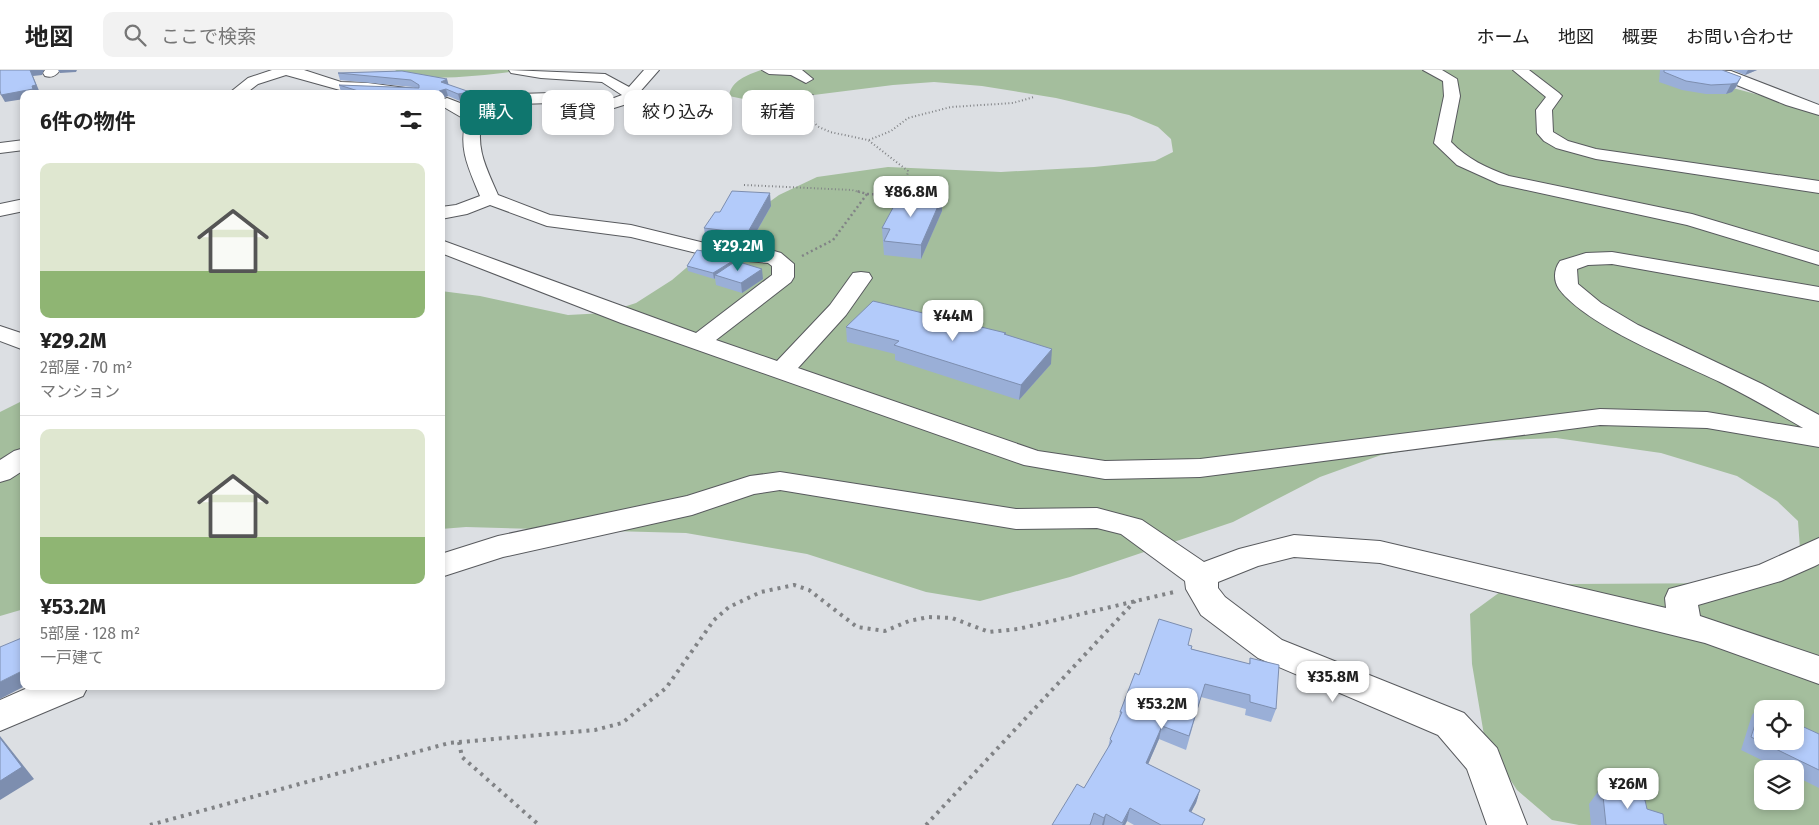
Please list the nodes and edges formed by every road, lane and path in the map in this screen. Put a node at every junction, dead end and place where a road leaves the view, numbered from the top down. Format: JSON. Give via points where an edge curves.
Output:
{"nodes":[{"id":1,"x":284,"y":70,"type":"edge"},
{"id":2,"x":516,"y":70,"type":"edge"},
{"id":3,"x":652,"y":70,"type":"edge"},
{"id":4,"x":769,"y":70,"type":"edge"},
{"id":5,"x":1430,"y":70,"type":"edge"},
{"id":6,"x":1520,"y":70,"type":"edge"},
{"id":7,"x":1712,"y":70,"type":"edge"},
{"id":8,"x":806,"y":79,"type":"joint"},
{"id":9,"x":241,"y":90,"type":"edge"},
{"id":10,"x":387,"y":90,"type":"edge"},
{"id":11,"x":624,"y":90,"type":"edge"},
{"id":12,"x":634,"y":90,"type":"edge"},
{"id":13,"x":1034,"y":97,"type":"dead end"},
{"id":14,"x":624,"y":100,"type":"edge"},
{"id":15,"x":445,"y":103,"type":"edge"},
{"id":16,"x":459,"y":108,"type":"junction"},
{"id":17,"x":1819,"y":110,"type":"edge"},
{"id":18,"x":868,"y":140,"type":"junction"},
{"id":19,"x":20,"y":146,"type":"edge"},
{"id":20,"x":0,"y":148,"type":"edge"},
{"id":21,"x":744,"y":185,"type":"dead end"},
{"id":22,"x":1819,"y":187,"type":"edge"},
{"id":23,"x":867,"y":194,"type":"junction"},
{"id":24,"x":904,"y":194,"type":"junction"},
{"id":25,"x":927,"y":196,"type":"edge"},
{"id":26,"x":490,"y":199,"type":"junction"},
{"id":27,"x":20,"y":206,"type":"edge"},
{"id":28,"x":0,"y":210,"type":"edge"},
{"id":29,"x":445,"y":212,"type":"edge"},
{"id":30,"x":445,"y":247,"type":"edge"},
{"id":31,"x":1819,"y":259,"type":"edge"},
{"id":32,"x":783,"y":264,"type":"junction"},
{"id":33,"x":861,"y":278,"type":"dead end"},
{"id":34,"x":1819,"y":294,"type":"edge"},
{"id":35,"x":0,"y":333,"type":"edge"},
{"id":36,"x":20,"y":342,"type":"edge"},
{"id":37,"x":699,"y":342,"type":"junction"},
{"id":38,"x":782,"y":371,"type":"junction"},
{"id":39,"x":1819,"y":426,"type":"edge"},
{"id":40,"x":1819,"y":439,"type":"edge"},
{"id":41,"x":20,"y":460,"type":"edge"},
{"id":42,"x":0,"y":472,"type":"edge"},
{"id":43,"x":1819,"y":549,"type":"edge"},
{"id":44,"x":445,"y":565,"type":"edge"},
{"id":45,"x":1202,"y":582,"type":"junction"},
{"id":46,"x":1135,"y":601,"type":"junction"},
{"id":47,"x":1684,"y":625,"type":"junction"},
{"id":48,"x":1819,"y":670,"type":"edge"},
{"id":49,"x":61,"y":690,"type":"edge"},
{"id":50,"x":0,"y":716,"type":"edge"},
{"id":51,"x":458,"y":742,"type":"junction"},
{"id":52,"x":150,"y":825,"type":"edge"},
{"id":53,"x":539,"y":825,"type":"edge"},
{"id":54,"x":926,"y":825,"type":"edge"},
{"id":55,"x":1507,"y":825,"type":"edge"}],
"edges":[{"from":1,"to":9,"type":"street","via":[[253,81]]},
{"from":1,"to":10,"type":"street","via":[[340,86]]},
{"from":2,"to":11,"type":"street","via":[[605,78]]},
{"from":3,"to":12,"type":"street"},
{"from":4,"to":8,"type":"street","via":[[794,71]]},
{"from":5,"to":31,"type":"street","via":[[1450,79],[1452,96],[1442,144],[1452,155],[1478,171],[1505,180],[1692,220]]},
{"from":6,"to":22,"type":"street","via":[[1554,96],[1544,110],[1545,133],[1551,140],[1571,148]]},
{"from":7,"to":17,"type":"street","via":[[1751,83],[1785,101]]},
{"from":8,"to":18,"type":"path","via":[[814,87],[807,117],[830,132]]},
{"from":13,"to":18,"type":"path","via":[[1013,103],[951,107],[917,115]]},
{"from":14,"to":16,"type":"street","via":[[614,103],[518,99]]},
{"from":15,"to":16,"type":"street"},
{"from":16,"to":26,"type":"street","via":[[474,120],[468,137],[470,150]]},
{"from":18,"to":24,"type":"path","via":[[908,171]]},
{"from":19,"to":20,"type":"street"},
{"from":21,"to":23,"type":"path","via":[[852,190]]},
{"from":23,"to":24,"type":"path"},
{"from":23,"to":32,"type":"path","via":[[833,240]]},
{"from":24,"to":25,"type":"path"},
{"from":26,"to":29,"type":"street"},
{"from":26,"to":32,"type":"street","via":[[547,220],[631,231],[717,252],[774,257]]},
{"from":27,"to":28,"type":"street"},
{"from":30,"to":37,"type":"street"},
{"from":32,"to":37,"type":"street","via":[[783,277]]},
{"from":33,"to":38,"type":"street","via":[[838,310]]},
{"from":34,"to":39,"type":"street","via":[[1612,258],[1586,259],[1568,265],[1565,274],[1568,286],[1593,308]]},
{"from":35,"to":36,"type":"street"},
{"from":37,"to":38,"type":"street"},
{"from":38,"to":40,"type":"street","via":[[1034,459],[1105,470],[1200,468],[1600,417],[1707,420]]},
{"from":41,"to":42,"type":"street"},
{"from":43,"to":47,"type":"street","via":[[1804,560],[1774,572],[1681,598]]},
{"from":44,"to":45,"type":"street","via":[[498,546],[692,505],[750,485],[780,481],[1016,519],[1098,518],[1131,527]]},
{"from":45,"to":46,"type":"path"},
{"from":45,"to":47,"type":"street","via":[[1250,557],[1294,546],[1347,548],[1380,552]]},
{"from":45,"to":55,"type":"street","via":[[1213,606],[1270,649],[1450,724],[1483,760]]},
{"from":46,"to":51,"type":"path","via":[[1018,629],[989,632],[952,618],[929,617],[885,631],[857,627],[809,590],[794,585],[760,592],[729,607],[714,620],[666,688],[622,723],[595,730]]},
{"from":46,"to":54,"type":"path"},
{"from":47,"to":48,"type":"street","via":[[1710,631]]},
{"from":49,"to":50,"type":"street"},
{"from":51,"to":52,"type":"path"},
{"from":51,"to":53,"type":"path","via":[[462,757]]}]}
